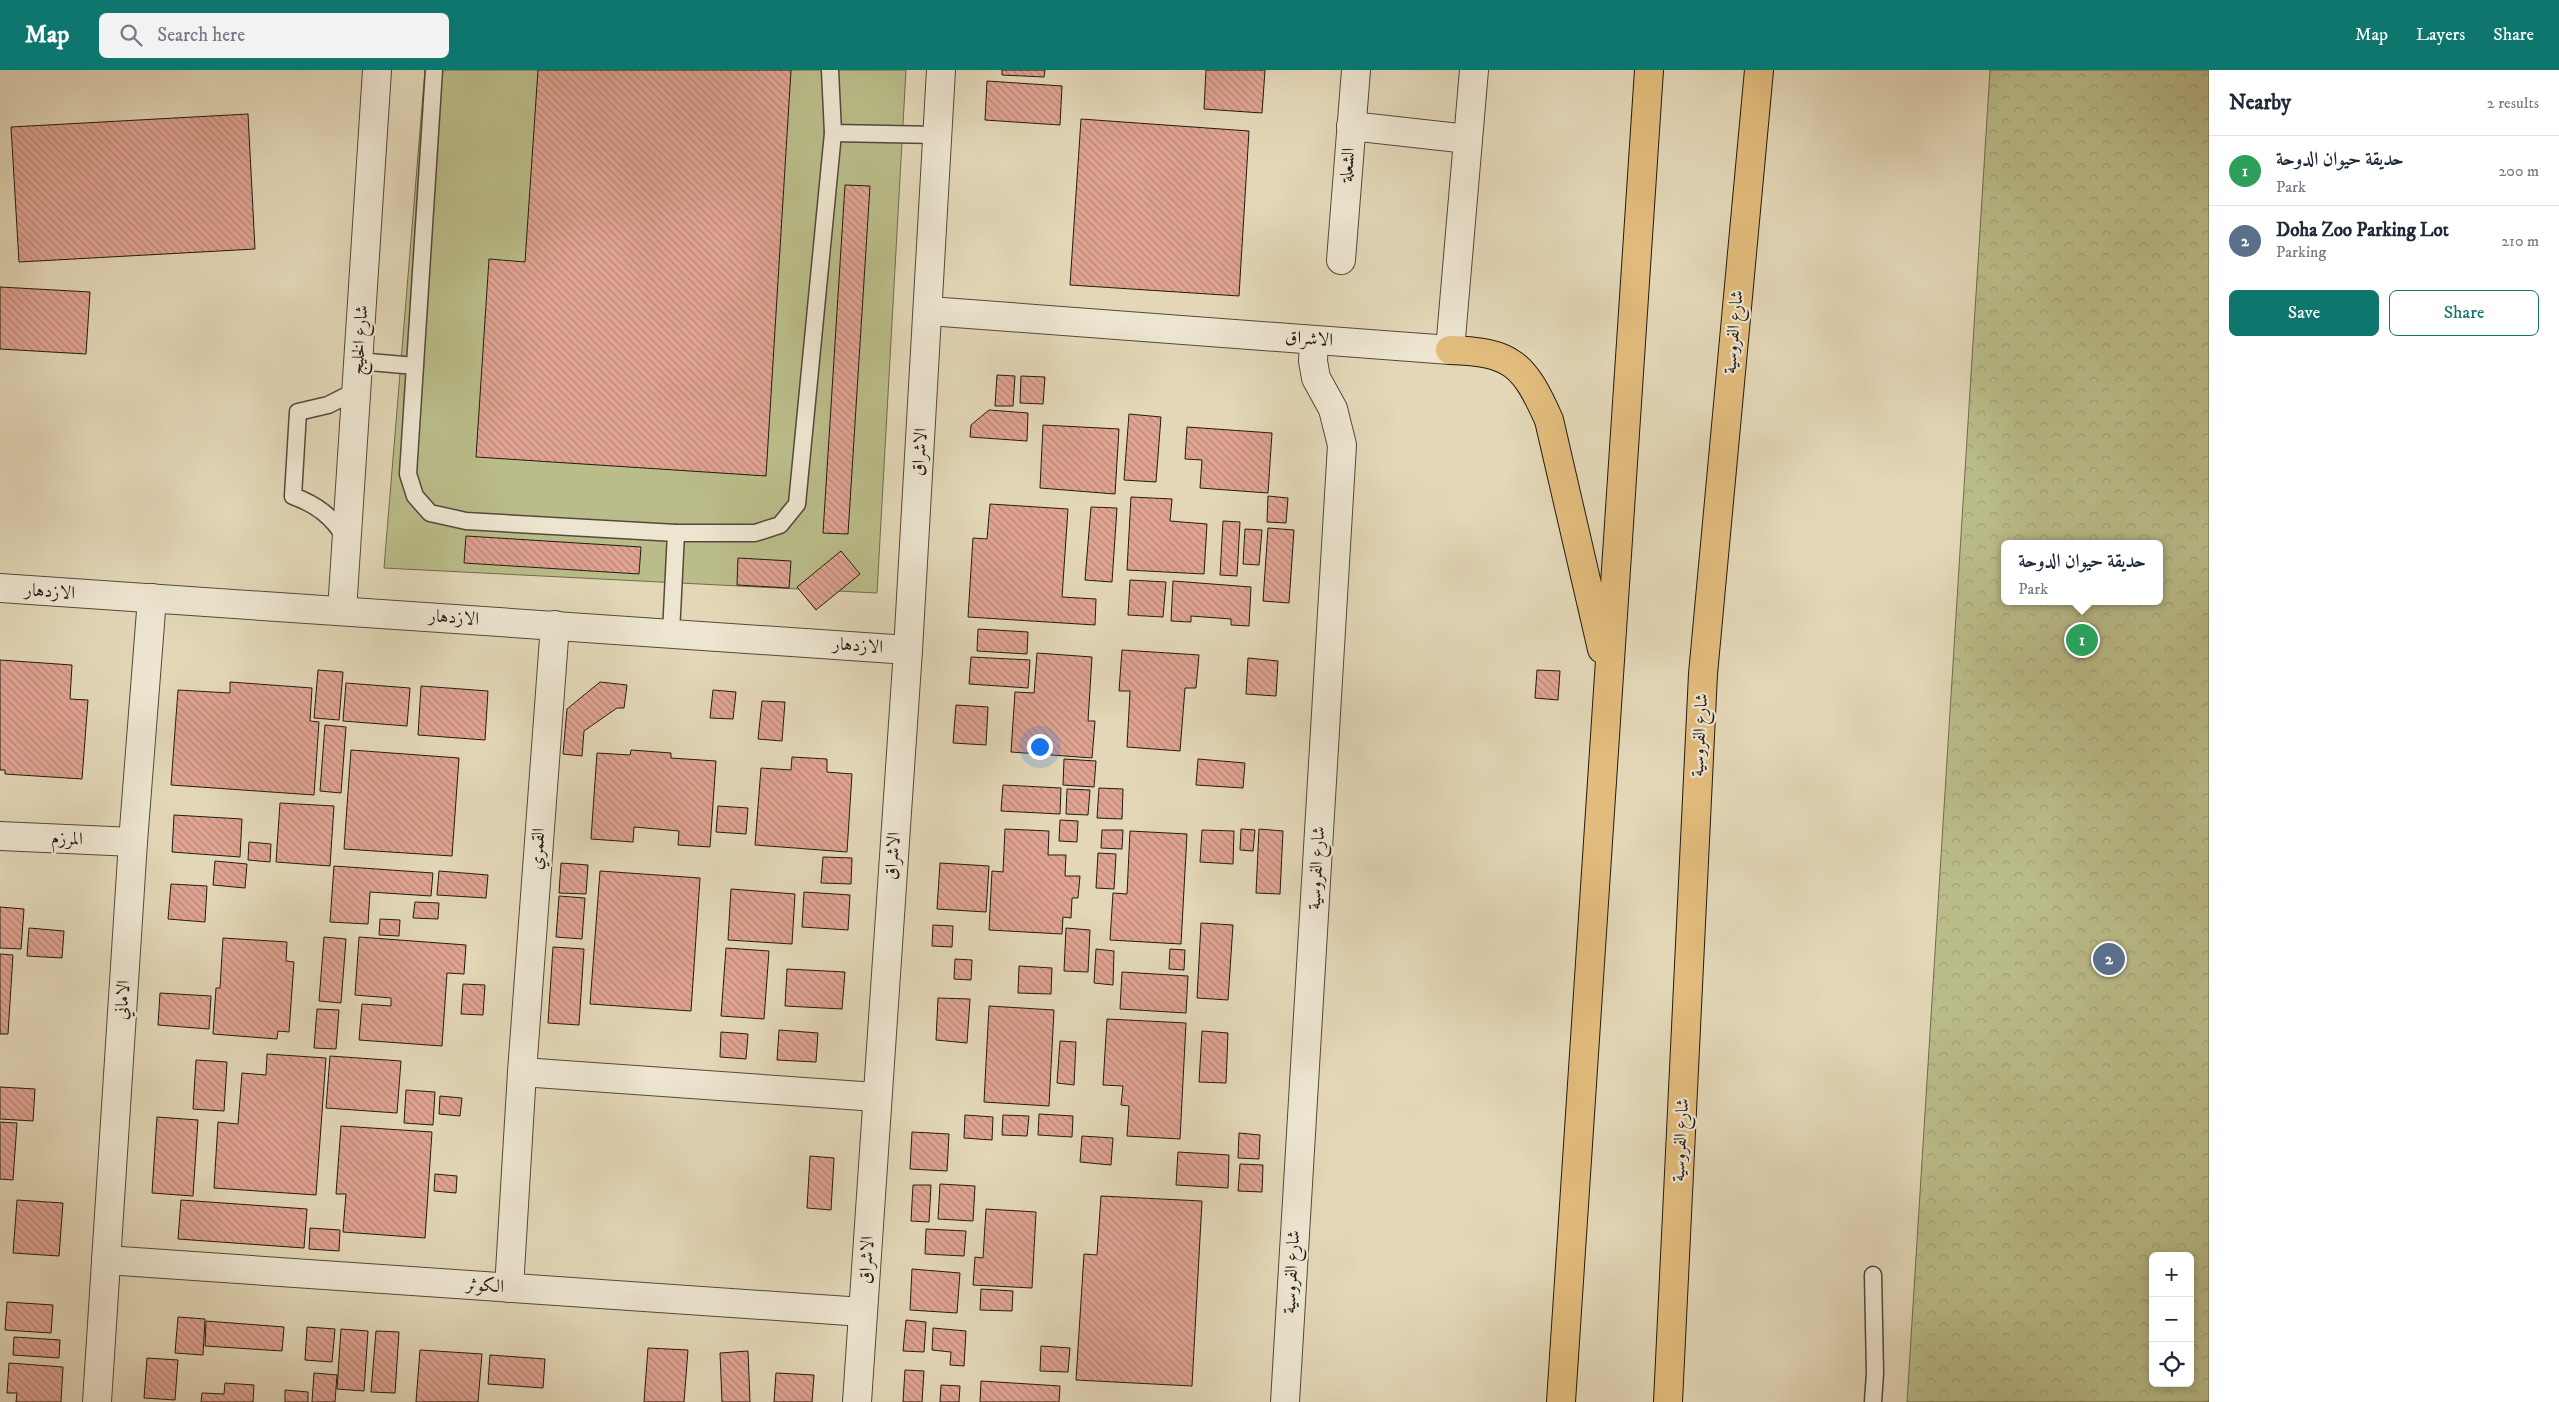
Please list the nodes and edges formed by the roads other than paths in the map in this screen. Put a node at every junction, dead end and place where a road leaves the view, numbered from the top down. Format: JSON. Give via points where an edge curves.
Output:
{"nodes":[{"id":1,"x":377,"y":70,"type":"edge"},
{"id":2,"x":434,"y":70,"type":"edge"},
{"id":3,"x":830,"y":70,"type":"edge"},
{"id":4,"x":941,"y":70,"type":"edge"},
{"id":5,"x":1356,"y":70,"type":"edge"},
{"id":6,"x":1474,"y":70,"type":"edge"},
{"id":7,"x":1649,"y":70,"type":"edge"},
{"id":8,"x":1759,"y":70,"type":"edge"},
{"id":9,"x":1351,"y":126,"type":"junction"},
{"id":10,"x":833,"y":132,"type":"junction"},
{"id":11,"x":937,"y":134,"type":"junction"},
{"id":12,"x":1468,"y":139,"type":"junction"},
{"id":13,"x":1341,"y":260,"type":"dead end"},
{"id":14,"x":929,"y":310,"type":"junction"},
{"id":15,"x":1314,"y":340,"type":"junction"},
{"id":16,"x":1450,"y":350,"type":"junction"},
{"id":17,"x":358,"y":361,"type":"junction"},
{"id":18,"x":415,"y":366,"type":"junction"},
{"id":19,"x":356,"y":391,"type":"junction"},
{"id":20,"x":676,"y":533,"type":"junction"},
{"id":21,"x":346,"y":538,"type":"junction"},
{"id":22,"x":0,"y":588,"type":"edge"},
{"id":23,"x":152,"y":598,"type":"junction"},
{"id":24,"x":342,"y":611,"type":"junction"},
{"id":25,"x":554,"y":625,"type":"junction"},
{"id":26,"x":671,"y":633,"type":"junction"},
{"id":27,"x":908,"y":650,"type":"junction"},
{"id":28,"x":1609,"y":677,"type":"junction"},
{"id":29,"x":0,"y":836,"type":"edge"},
{"id":30,"x":133,"y":842,"type":"junction"},
{"id":31,"x":522,"y":1072,"type":"junction"},
{"id":32,"x":876,"y":1097,"type":"junction"},
{"id":33,"x":106,"y":1260,"type":"junction"},
{"id":34,"x":1873,"y":1275,"type":"dead end"},
{"id":35,"x":509,"y":1288,"type":"junction"},
{"id":36,"x":864,"y":1312,"type":"junction"},
{"id":37,"x":97,"y":1402,"type":"edge"},
{"id":38,"x":857,"y":1402,"type":"edge"},
{"id":39,"x":1285,"y":1402,"type":"edge"},
{"id":40,"x":1561,"y":1402,"type":"edge"},
{"id":41,"x":1668,"y":1402,"type":"edge"},
{"id":42,"x":1873,"y":1402,"type":"edge"}],
"edges":[{"from":1,"to":17,"type":"street","name":"شارع الخليج"},
{"from":2,"to":18,"type":"lane"},
{"from":3,"to":10,"type":"lane"},
{"from":4,"to":11,"type":"street","name":"الاشراق"},
{"from":5,"to":9,"type":"street","name":"الشعلة"},
{"from":6,"to":12,"type":"street"},
{"from":7,"to":28,"type":"highway"},
{"from":8,"to":41,"type":"highway","name":"شارع الفروسية","via":[[1703,674]]},
{"from":9,"to":12,"type":"street"},
{"from":9,"to":13,"type":"street","name":"الشعلة"},
{"from":10,"to":11,"type":"lane"},
{"from":10,"to":20,"type":"lane","via":[[797,504],[780,525],[755,533]]},
{"from":11,"to":14,"type":"street","name":"الاشراق"},
{"from":12,"to":16,"type":"street"},
{"from":14,"to":15,"type":"street","name":"الاشراق"},
{"from":14,"to":27,"type":"street","name":"الاشراق"},
{"from":15,"to":16,"type":"street","name":"الاشراق"},
{"from":15,"to":39,"type":"street","name":"شارع الفروسية","via":[[1312,362],[1316,378],[1333,409],[1342,445]]},
{"from":16,"to":28,"type":"highway","via":[[1483,351],[1512,363],[1527,379],[1549,420]]},
{"from":17,"to":18,"type":"lane"},
{"from":17,"to":19,"type":"street","name":"شارع الخليج"},
{"from":18,"to":20,"type":"lane","via":[[408,474],[415,496],[430,513],[466,521]]},
{"from":19,"to":21,"type":"street","name":"شارع الخليج"},
{"from":19,"to":21,"type":"lane","via":[[328,405],[298,412],[297,421],[293,496],[324,511]]},
{"from":20,"to":26,"type":"lane"},
{"from":21,"to":24,"type":"street","name":"شارع الخليج"},
{"from":22,"to":23,"type":"street","name":"الازدهار"},
{"from":23,"to":24,"type":"street","name":"الازدهار"},
{"from":23,"to":30,"type":"street","name":"الاماني"},
{"from":24,"to":25,"type":"street","name":"الازدهار"},
{"from":25,"to":26,"type":"street","name":"الازدهار"},
{"from":25,"to":31,"type":"street","name":"القمري"},
{"from":26,"to":27,"type":"street","name":"الازدهار"},
{"from":27,"to":32,"type":"street","name":"الاشراق"},
{"from":28,"to":40,"type":"highway"},
{"from":29,"to":30,"type":"street","name":"المرزم"},
{"from":30,"to":33,"type":"street","name":"الاماني"},
{"from":31,"to":32,"type":"street"},
{"from":31,"to":35,"type":"street","name":"القمري"},
{"from":32,"to":36,"type":"street","name":"الاشراق"},
{"from":33,"to":35,"type":"street","name":"الكوثر"},
{"from":33,"to":37,"type":"street","name":"الاماني"},
{"from":34,"to":42,"type":"lane"},
{"from":35,"to":36,"type":"street","name":"الكوثر"},
{"from":36,"to":38,"type":"street","name":"الاشراق"}]}
